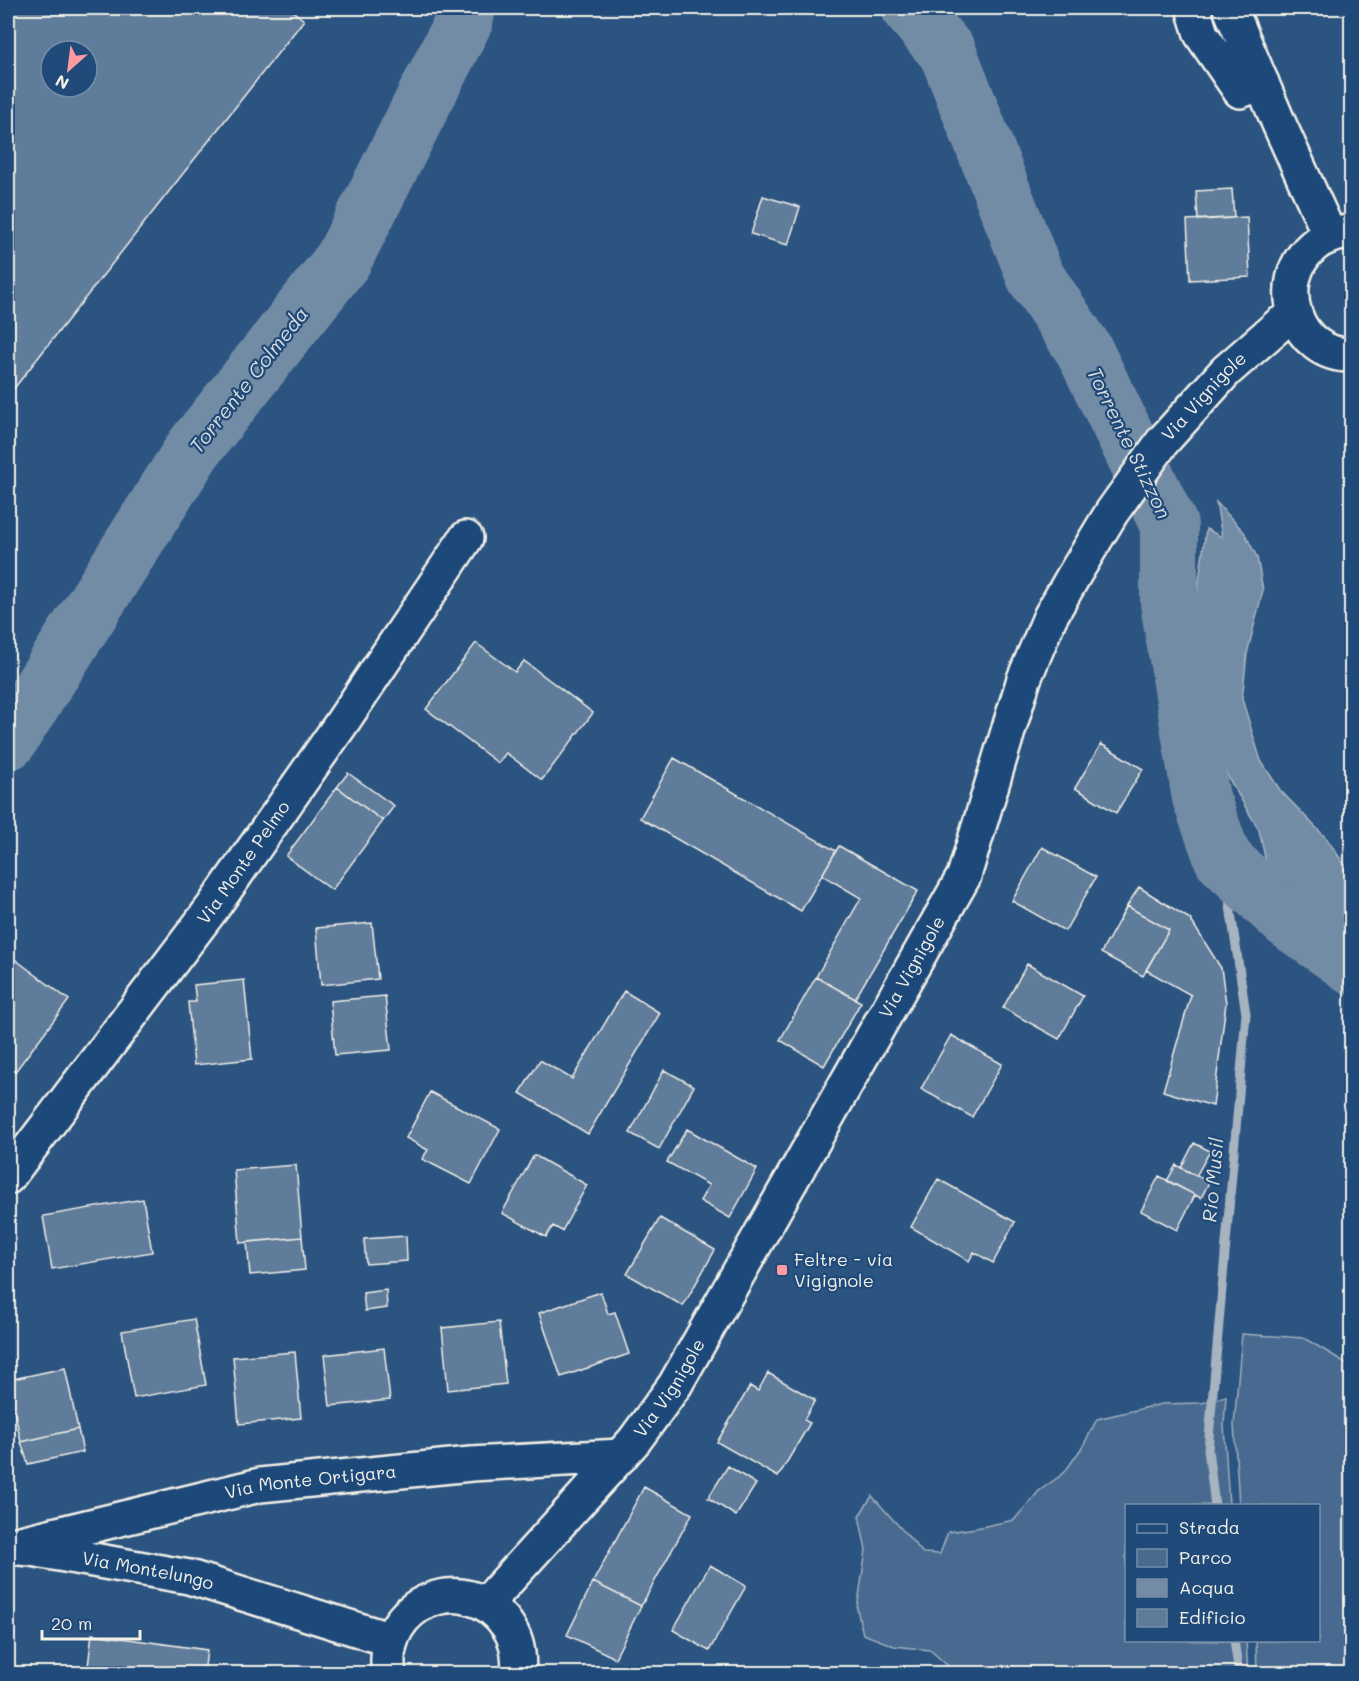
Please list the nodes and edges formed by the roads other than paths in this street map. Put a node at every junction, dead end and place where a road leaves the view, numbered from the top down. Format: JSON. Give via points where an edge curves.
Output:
{"nodes":[{"id":1,"x":1193,"y":8,"type":"edge"},
{"id":2,"x":1230,"y":8,"type":"edge"},
{"id":3,"x":1262,"y":82,"type":"junction"},
{"id":4,"x":1341,"y":233,"type":"edge"},
{"id":5,"x":1295,"y":317,"type":"junction"},
{"id":6,"x":1352,"y":355,"type":"edge"},
{"id":7,"x":466,"y":538,"type":"dead end"},
{"id":8,"x":8,"y":1177,"type":"edge"},
{"id":9,"x":621,"y":1456,"type":"junction"},
{"id":10,"x":8,"y":1546,"type":"edge"},
{"id":11,"x":486,"y":1604,"type":"junction"},
{"id":12,"x":391,"y":1640,"type":"junction"},
{"id":13,"x":389,"y":1674,"type":"edge"},
{"id":14,"x":518,"y":1674,"type":"edge"}],
"edges":[{"from":1,"to":3,"type":"street","via":[[1201,34],[1240,91]]},
{"from":2,"to":3,"type":"street"},
{"from":3,"to":4,"type":"street"},
{"from":4,"to":5,"type":"street","via":[[1313,245],[1300,260],[1292,278]]},
{"from":5,"to":6,"type":"street","via":[[1307,335],[1324,348]]},
{"from":5,"to":9,"type":"street","name":"Via Vignigole","via":[[1280,324],[1226,371],[1163,441],[1112,512],[1074,575],[1050,617],[1024,679],[964,876],[675,1384]]},
{"from":7,"to":8,"type":"street","name":"Via Monte Pelmo","via":[[213,907]]},
{"from":9,"to":10,"type":"street","name":"Via Monte Ortigara","via":[[471,1464],[260,1485]]},
{"from":9,"to":11,"type":"street","name":"Via Vignigole"},
{"from":10,"to":12,"type":"street","name":"Via Montelungo","via":[[189,1577]]},
{"from":11,"to":12,"type":"street","via":[[468,1597],[430,1600],[399,1623]]},
{"from":11,"to":14,"type":"street","via":[[513,1633]]},
{"from":12,"to":13,"type":"street"}]}
